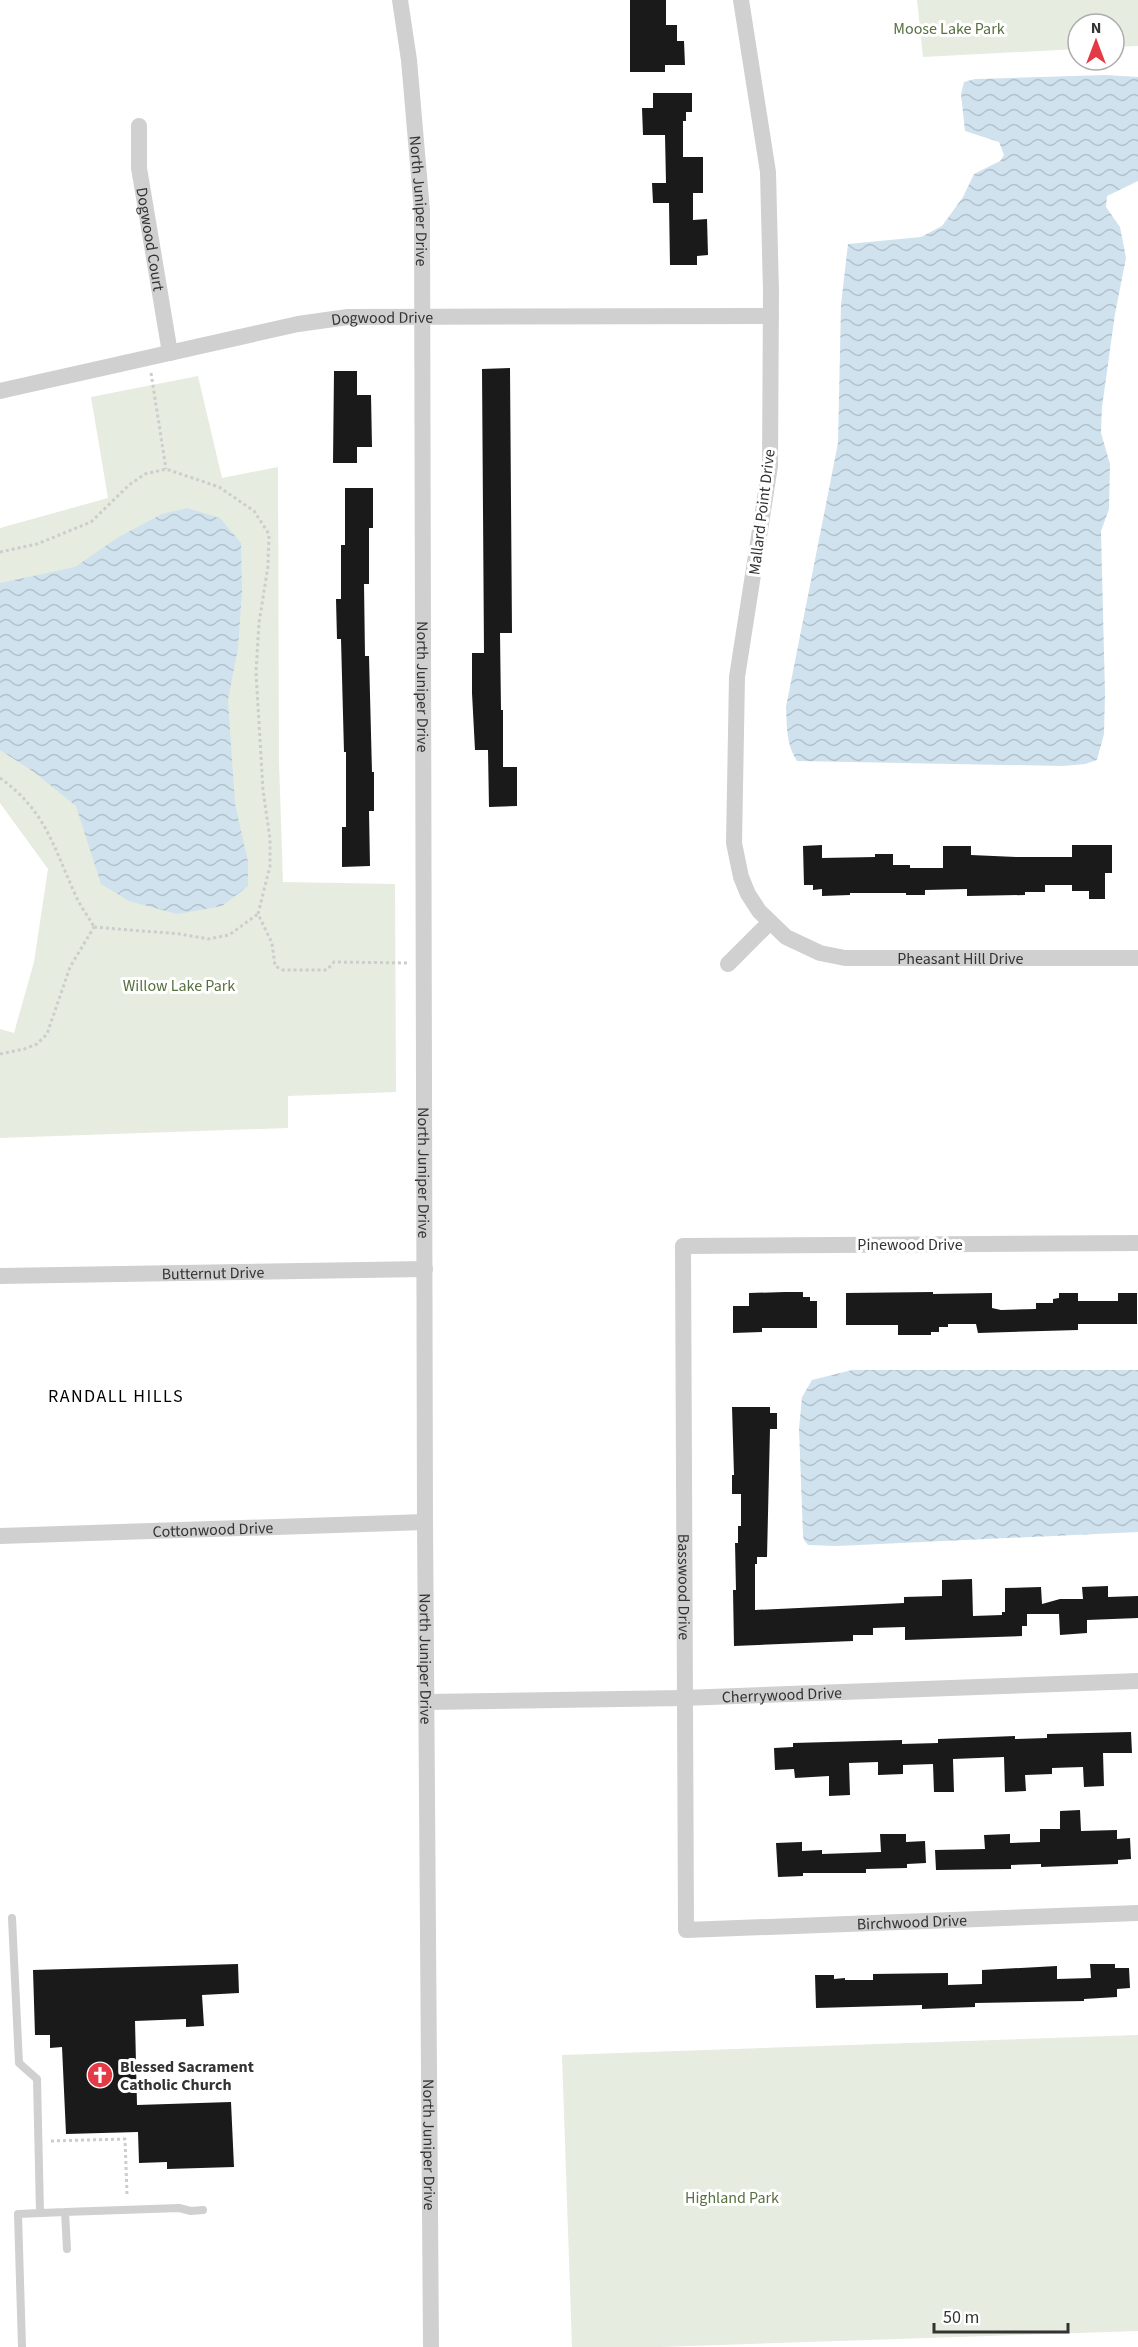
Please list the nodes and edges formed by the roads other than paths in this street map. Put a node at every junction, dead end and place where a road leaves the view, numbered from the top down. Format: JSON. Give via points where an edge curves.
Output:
{"nodes":[{"id":1,"x":400,"y":0,"type":"edge"},
{"id":2,"x":741,"y":0,"type":"edge"},
{"id":3,"x":139,"y":126,"type":"dead end"},
{"id":4,"x":771,"y":315,"type":"junction"},
{"id":5,"x":422,"y":316,"type":"junction"},
{"id":6,"x":170,"y":353,"type":"junction"},
{"id":7,"x":0,"y":392,"type":"edge"},
{"id":8,"x":770,"y":922,"type":"junction"},
{"id":9,"x":786,"y":937,"type":"joint"},
{"id":10,"x":1138,"y":958,"type":"edge"},
{"id":11,"x":728,"y":964,"type":"dead end"},
{"id":12,"x":1138,"y":1243,"type":"edge"},
{"id":13,"x":683,"y":1245,"type":"joint"},
{"id":14,"x":425,"y":1269,"type":"junction"},
{"id":15,"x":0,"y":1276,"type":"edge"},
{"id":16,"x":425,"y":1522,"type":"junction"},
{"id":17,"x":0,"y":1536,"type":"edge"},
{"id":18,"x":1138,"y":1681,"type":"edge"},
{"id":19,"x":683,"y":1698,"type":"junction"},
{"id":20,"x":426,"y":1702,"type":"junction"},
{"id":21,"x":1138,"y":1913,"type":"edge"},
{"id":22,"x":12,"y":1918,"type":"dead end"},
{"id":23,"x":686,"y":1930,"type":"joint"},
{"id":24,"x":203,"y":2210,"type":"dead end"},
{"id":25,"x":65,"y":2212,"type":"junction"},
{"id":26,"x":40,"y":2213,"type":"junction"},
{"id":27,"x":67,"y":2249,"type":"dead end"},
{"id":28,"x":22,"y":2347,"type":"edge"},
{"id":29,"x":431,"y":2347,"type":"edge"}],
"edges":[{"from":1,"to":5,"type":"street","name":"North Juniper Drive","via":[[410,60],[419,165]]},
{"from":2,"to":4,"type":"street","name":"Mallard Point Drive","via":[[768,172]]},
{"from":3,"to":6,"type":"street","name":"Dogwood Court","via":[[139,168]]},
{"from":4,"to":5,"type":"street","name":"Dogwood Drive"},
{"from":4,"to":8,"type":"street","name":"Mallard Point Drive","via":[[770,466],[737,677],[734,784],[734,843],[741,877],[748,894]]},
{"from":5,"to":6,"type":"street","name":"Dogwood Drive","via":[[320,320]]},
{"from":5,"to":14,"type":"street","name":"North Juniper Drive"},
{"from":6,"to":7,"type":"street","name":"Dogwood Drive"},
{"from":8,"to":9,"type":"street","name":"Mallard Point Drive"},
{"from":8,"to":11,"type":"street"},
{"from":9,"to":10,"type":"street","name":"Pheasant Hill Drive","via":[[820,953],[845,958]]},
{"from":12,"to":13,"type":"street","name":"Pinewood Drive"},
{"from":13,"to":19,"type":"street","name":"Basswood Drive"},
{"from":14,"to":15,"type":"street","name":"Butternut Drive"},
{"from":14,"to":16,"type":"street","name":"North Juniper Drive"},
{"from":16,"to":17,"type":"street","name":"Cottonwood Drive"},
{"from":16,"to":20,"type":"street","name":"North Juniper Drive"},
{"from":18,"to":19,"type":"street","name":"Cherrywood Drive"},
{"from":19,"to":20,"type":"street","name":"Cherrywood Drive"},
{"from":19,"to":23,"type":"street","name":"Basswood Drive"},
{"from":20,"to":29,"type":"street","name":"North Juniper Drive"},
{"from":21,"to":23,"type":"street","name":"Birchwood Drive"},
{"from":22,"to":26,"type":"lane","via":[[19,2063],[37,2079]]},
{"from":24,"to":25,"type":"lane"},
{"from":25,"to":26,"type":"lane"},
{"from":25,"to":27,"type":"lane"},
{"from":26,"to":28,"type":"lane","via":[[18,2214]]}]}
